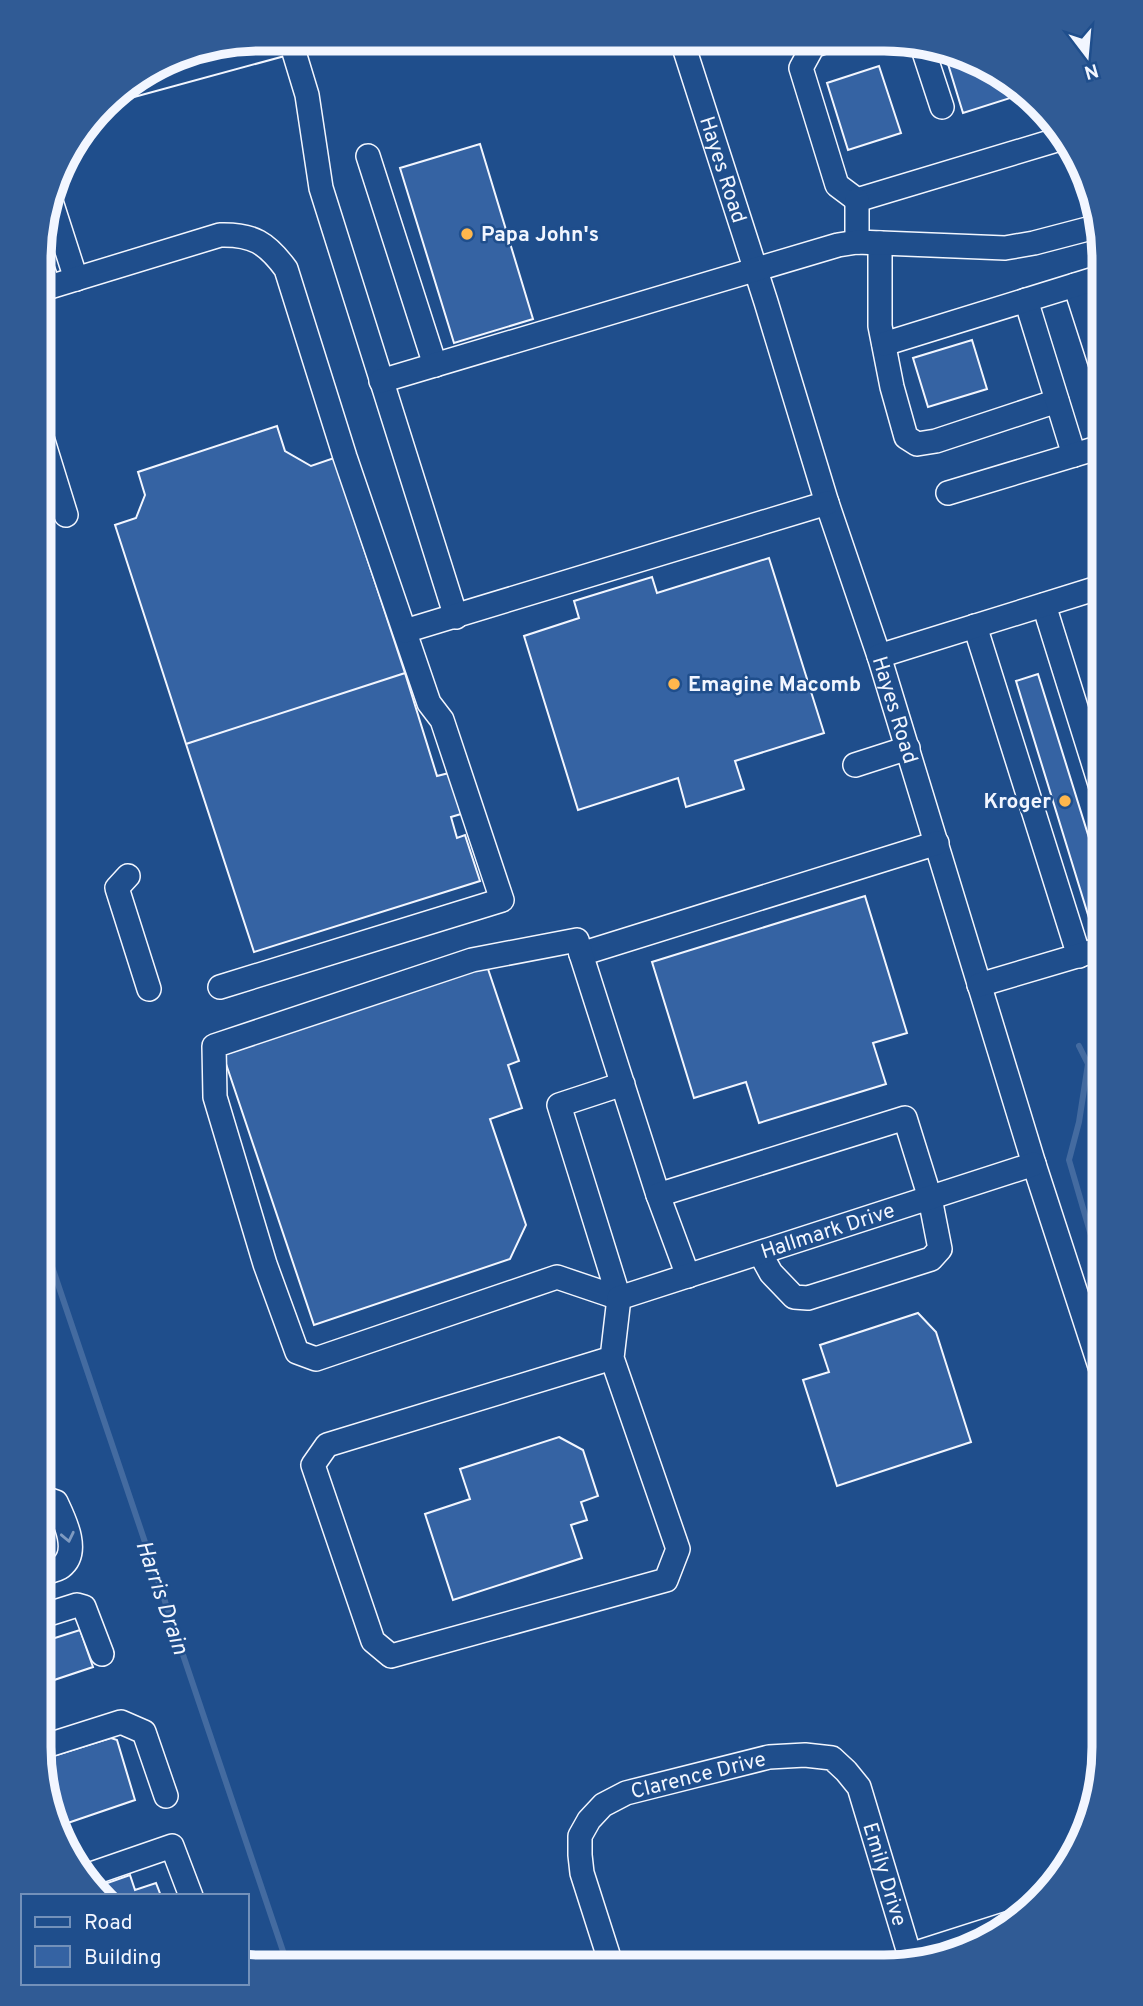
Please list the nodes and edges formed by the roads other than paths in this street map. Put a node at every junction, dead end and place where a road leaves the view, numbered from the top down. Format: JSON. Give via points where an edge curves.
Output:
{"nodes":[{"id":1,"x":294,"y":51,"type":"edge"},
{"id":2,"x":685,"y":51,"type":"edge"},
{"id":3,"x":810,"y":51,"type":"edge"},
{"id":4,"x":241,"y":52,"type":"edge"},
{"id":5,"x":925,"y":55,"type":"edge"},
{"id":6,"x":169,"y":72,"type":"edge"},
{"id":7,"x":942,"y":107,"type":"dead end"},
{"id":8,"x":1055,"y":140,"type":"edge"},
{"id":9,"x":368,"y":156,"type":"dead end"},
{"id":10,"x":857,"y":200,"type":"junction"},
{"id":11,"x":56,"y":216,"type":"edge"},
{"id":12,"x":1089,"y":229,"type":"edge"},
{"id":13,"x":857,"y":242,"type":"junction"},
{"id":14,"x":880,"y":243,"type":"junction"},
{"id":15,"x":754,"y":270,"type":"junction"},
{"id":16,"x":76,"y":279,"type":"junction"},
{"id":17,"x":1092,"y":280,"type":"edge"},
{"id":18,"x":1075,"y":285,"type":"junction"},
{"id":19,"x":51,"y":288,"type":"edge"},
{"id":20,"x":1026,"y":300,"type":"junction"},
{"id":21,"x":1092,"y":338,"type":"edge"},
{"id":22,"x":884,"y":344,"type":"junction"},
{"id":23,"x":435,"y":365,"type":"junction"},
{"id":24,"x":381,"y":381,"type":"junction"},
{"id":25,"x":1057,"y":401,"type":"junction"},
{"id":26,"x":1092,"y":450,"type":"edge"},
{"id":27,"x":1074,"y":455,"type":"junction"},
{"id":28,"x":51,"y":467,"type":"edge"},
{"id":29,"x":948,"y":493,"type":"dead end"},
{"id":30,"x":827,"y":503,"type":"junction"},
{"id":31,"x":66,"y":515,"type":"dead end"},
{"id":32,"x":1092,"y":590,"type":"edge"},
{"id":33,"x":1044,"y":605,"type":"junction"},
{"id":34,"x":456,"y":617,"type":"junction"},
{"id":35,"x":975,"y":626,"type":"junction"},
{"id":36,"x":405,"y":631,"type":"junction"},
{"id":37,"x":879,"y":656,"type":"junction"},
{"id":38,"x":908,"y":748,"type":"junction"},
{"id":39,"x":1092,"y":759,"type":"edge"},
{"id":40,"x":855,"y":765,"type":"dead end"},
{"id":41,"x":937,"y":843,"type":"junction"},
{"id":42,"x":128,"y":876,"type":"dead end"},
{"id":43,"x":1092,"y":952,"type":"edge"},
{"id":44,"x":581,"y":954,"type":"junction"},
{"id":45,"x":1079,"y":956,"type":"junction"},
{"id":46,"x":979,"y":985,"type":"junction"},
{"id":47,"x":220,"y":987,"type":"dead end"},
{"id":48,"x":149,"y":989,"type":"dead end"},
{"id":49,"x":623,"y":1084,"type":"junction"},
{"id":50,"x":1034,"y":1164,"type":"junction"},
{"id":51,"x":658,"y":1195,"type":"junction"},
{"id":52,"x":930,"y":1198,"type":"junction"},
{"id":53,"x":760,"y":1252,"type":"junction"},
{"id":54,"x":688,"y":1276,"type":"junction"},
{"id":55,"x":619,"y":1297,"type":"junction"},
{"id":56,"x":1092,"y":1342,"type":"edge"},
{"id":57,"x":612,"y":1358,"type":"junction"},
{"id":58,"x":51,"y":1500,"type":"edge"},
{"id":59,"x":51,"y":1570,"type":"edge"},
{"id":60,"x":51,"y":1613,"type":"edge"},
{"id":61,"x":102,"y":1654,"type":"dead end"},
{"id":62,"x":51,"y":1744,"type":"edge"},
{"id":63,"x":859,"y":1787,"type":"joint"},
{"id":64,"x":166,"y":1796,"type":"dead end"},
{"id":65,"x":94,"y":1873,"type":"edge"},
{"id":66,"x":190,"y":1894,"type":"edge"},
{"id":67,"x":909,"y":1953,"type":"edge"},
{"id":68,"x":608,"y":1955,"type":"edge"}],
"edges":[{"from":1,"to":24,"type":"street","via":[[307,95],[321,188]]},
{"from":2,"to":15,"type":"street","name":"Hayes Road"},
{"from":3,"to":10,"type":"street","via":[[802,68],[837,185]]},
{"from":4,"to":6,"type":"main road"},
{"from":5,"to":7,"type":"street"},
{"from":8,"to":10,"type":"street"},
{"from":9,"to":23,"type":"street"},
{"from":10,"to":13,"type":"street"},
{"from":11,"to":16,"type":"street"},
{"from":12,"to":14,"type":"street","via":[[1005,248]]},
{"from":13,"to":14,"type":"street"},
{"from":13,"to":15,"type":"street"},
{"from":14,"to":22,"type":"street"},
{"from":15,"to":23,"type":"street"},
{"from":15,"to":30,"type":"street","name":"Hayes Road"},
{"from":16,"to":19,"type":"street"},
{"from":16,"to":36,"type":"street","via":[[220,235],[251,238],[276,255],[286,269]]},
{"from":17,"to":18,"type":"street"},
{"from":18,"to":20,"type":"street"},
{"from":18,"to":21,"type":"street"},
{"from":20,"to":22,"type":"street"},
{"from":20,"to":25,"type":"street"},
{"from":22,"to":25,"type":"street","via":[[906,437],[918,444]]},
{"from":23,"to":24,"type":"street"},
{"from":24,"to":34,"type":"street"},
{"from":25,"to":27,"type":"street"},
{"from":26,"to":27,"type":"street"},
{"from":27,"to":29,"type":"street"},
{"from":28,"to":31,"type":"street"},
{"from":30,"to":34,"type":"street"},
{"from":30,"to":37,"type":"street","name":"Hayes Road"},
{"from":32,"to":33,"type":"street"},
{"from":33,"to":35,"type":"street"},
{"from":33,"to":39,"type":"street"},
{"from":34,"to":36,"type":"street"},
{"from":35,"to":37,"type":"street"},
{"from":35,"to":45,"type":"street"},
{"from":36,"to":47,"type":"street","via":[[429,703],[442,720],[502,900]]},
{"from":37,"to":38,"type":"street","name":"Hayes Road"},
{"from":38,"to":40,"type":"street"},
{"from":38,"to":41,"type":"street","name":"Hayes Road"},
{"from":41,"to":44,"type":"street"},
{"from":41,"to":46,"type":"street","name":"Hayes Road"},
{"from":42,"to":48,"type":"street","via":[[117,888]]},
{"from":43,"to":45,"type":"street"},
{"from":44,"to":49,"type":"street"},
{"from":44,"to":55,"type":"street","via":[[577,940],[472,960],[214,1046],[215,1097],[265,1264],[297,1352],[316,1359],[557,1278]]},
{"from":45,"to":46,"type":"street"},
{"from":46,"to":50,"type":"street","name":"Hayes Road"},
{"from":49,"to":51,"type":"street"},
{"from":49,"to":55,"type":"street","via":[[559,1105]]},
{"from":50,"to":52,"type":"street","name":"Hallmark Drive"},
{"from":50,"to":56,"type":"street","name":"Hayes Road"},
{"from":51,"to":52,"type":"street","via":[[905,1118]]},
{"from":51,"to":54,"type":"street"},
{"from":52,"to":53,"type":"street","name":"Hallmark Drive"},
{"from":52,"to":53,"type":"street","via":[[940,1249],[931,1259],[808,1298],[794,1297],[771,1273]]},
{"from":53,"to":54,"type":"street","name":"Hallmark Drive"},
{"from":54,"to":55,"type":"street","name":"Hallmark Drive"},
{"from":55,"to":57,"type":"street"},
{"from":57,"to":57,"type":"street","via":[[678,1549],[666,1580],[391,1656],[373,1641],[313,1465],[327,1445]]},
{"from":58,"to":59,"type":"street","one_way":true,"via":[[56,1502],[71,1545],[61,1567]]},
{"from":60,"to":61,"type":"street","via":[[84,1607]]},
{"from":62,"to":64,"type":"street","via":[[121,1722],[134,1726],[144,1732]]},
{"from":63,"to":67,"type":"street","name":"Emily Drive"},
{"from":63,"to":68,"type":"street","name":"Clarence Drive","via":[[832,1758],[769,1757],[626,1793],[603,1805],[580,1836],[582,1873]]},
{"from":65,"to":66,"type":"street","via":[[172,1846]]}]}
